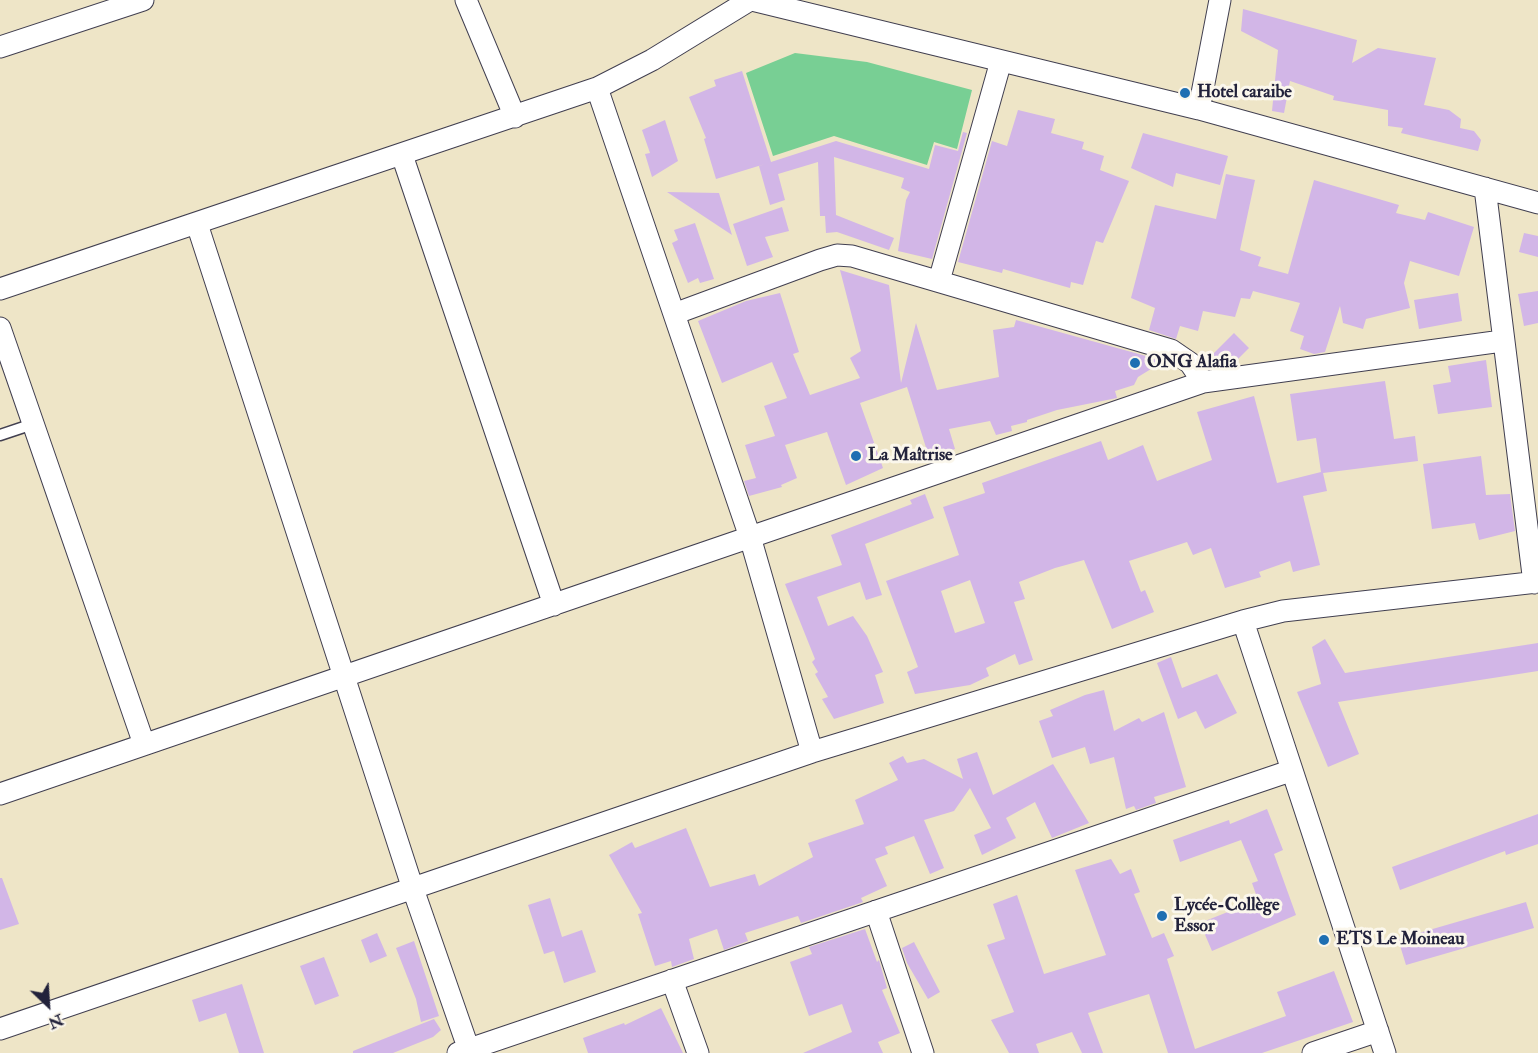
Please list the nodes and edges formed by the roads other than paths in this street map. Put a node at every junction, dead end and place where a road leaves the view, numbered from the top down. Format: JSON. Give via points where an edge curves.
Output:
{"nodes":[{"id":1,"x":466,"y":0,"type":"edge"},
{"id":2,"x":751,"y":0,"type":"edge"},
{"id":3,"x":1220,"y":0,"type":"edge"},
{"id":4,"x":130,"y":1,"type":"edge"},
{"id":5,"x":0,"y":47,"type":"edge"},
{"id":6,"x":1002,"y":61,"type":"junction"},
{"id":7,"x":597,"y":88,"type":"junction"},
{"id":8,"x":1199,"y":109,"type":"junction"},
{"id":9,"x":515,"y":117,"type":"junction"},
{"id":10,"x":402,"y":154,"type":"junction"},
{"id":11,"x":1485,"y":188,"type":"junction"},
{"id":12,"x":1538,"y":204,"type":"edge"},
{"id":13,"x":197,"y":224,"type":"junction"},
{"id":14,"x":939,"y":281,"type":"junction"},
{"id":15,"x":0,"y":289,"type":"edge"},
{"id":16,"x":674,"y":314,"type":"junction"},
{"id":17,"x":0,"y":327,"type":"edge"},
{"id":18,"x":1502,"y":341,"type":"junction"},
{"id":19,"x":1203,"y":382,"type":"junction"},
{"id":20,"x":33,"y":424,"type":"junction"},
{"id":21,"x":0,"y":435,"type":"edge"},
{"id":22,"x":750,"y":537,"type":"junction"},
{"id":23,"x":1536,"y":583,"type":"edge"},
{"id":24,"x":554,"y":604,"type":"junction"},
{"id":25,"x":1243,"y":621,"type":"junction"},
{"id":26,"x":344,"y":676,"type":"junction"},
{"id":27,"x":144,"y":744,"type":"junction"},
{"id":28,"x":812,"y":752,"type":"junction"},
{"id":29,"x":1290,"y":771,"type":"junction"},
{"id":30,"x":0,"y":794,"type":"edge"},
{"id":31,"x":413,"y":889,"type":"junction"},
{"id":32,"x":876,"y":911,"type":"junction"},
{"id":33,"x":672,"y":980,"type":"junction"},
{"id":34,"x":0,"y":1029,"type":"edge"},
{"id":35,"x":1378,"y":1031,"type":"junction"},
{"id":36,"x":466,"y":1052,"type":"edge"},
{"id":37,"x":698,"y":1053,"type":"edge"},
{"id":38,"x":923,"y":1053,"type":"edge"},
{"id":39,"x":1313,"y":1053,"type":"edge"},
{"id":40,"x":1385,"y":1053,"type":"edge"}],
"edges":[{"from":1,"to":9,"type":"street"},
{"from":2,"to":6,"type":"street"},
{"from":2,"to":7,"type":"street"},
{"from":3,"to":8,"type":"street"},
{"from":4,"to":5,"type":"street"},
{"from":6,"to":8,"type":"street"},
{"from":6,"to":14,"type":"street"},
{"from":7,"to":9,"type":"street"},
{"from":7,"to":16,"type":"street"},
{"from":8,"to":11,"type":"street"},
{"from":9,"to":10,"type":"street"},
{"from":10,"to":13,"type":"street"},
{"from":10,"to":24,"type":"street"},
{"from":11,"to":12,"type":"street"},
{"from":11,"to":18,"type":"street"},
{"from":13,"to":15,"type":"street"},
{"from":13,"to":26,"type":"street"},
{"from":14,"to":16,"type":"street","via":[[837,255]]},
{"from":14,"to":19,"type":"street","via":[[1171,350],[1190,363]]},
{"from":16,"to":22,"type":"street"},
{"from":17,"to":20,"type":"street"},
{"from":18,"to":19,"type":"street"},
{"from":18,"to":23,"type":"street"},
{"from":19,"to":22,"type":"street"},
{"from":20,"to":21,"type":"lane"},
{"from":20,"to":27,"type":"street"},
{"from":22,"to":24,"type":"street"},
{"from":22,"to":28,"type":"street"},
{"from":23,"to":25,"type":"street","via":[[1283,610]]},
{"from":24,"to":26,"type":"street"},
{"from":25,"to":28,"type":"street"},
{"from":25,"to":29,"type":"street"},
{"from":26,"to":27,"type":"street"},
{"from":26,"to":31,"type":"street"},
{"from":27,"to":30,"type":"street"},
{"from":28,"to":31,"type":"street"},
{"from":29,"to":32,"type":"street"},
{"from":29,"to":35,"type":"street"},
{"from":31,"to":34,"type":"street"},
{"from":31,"to":36,"type":"street"},
{"from":32,"to":33,"type":"street"},
{"from":32,"to":38,"type":"street"},
{"from":33,"to":36,"type":"street"},
{"from":33,"to":37,"type":"street"},
{"from":35,"to":39,"type":"street"},
{"from":35,"to":40,"type":"street"}]}
